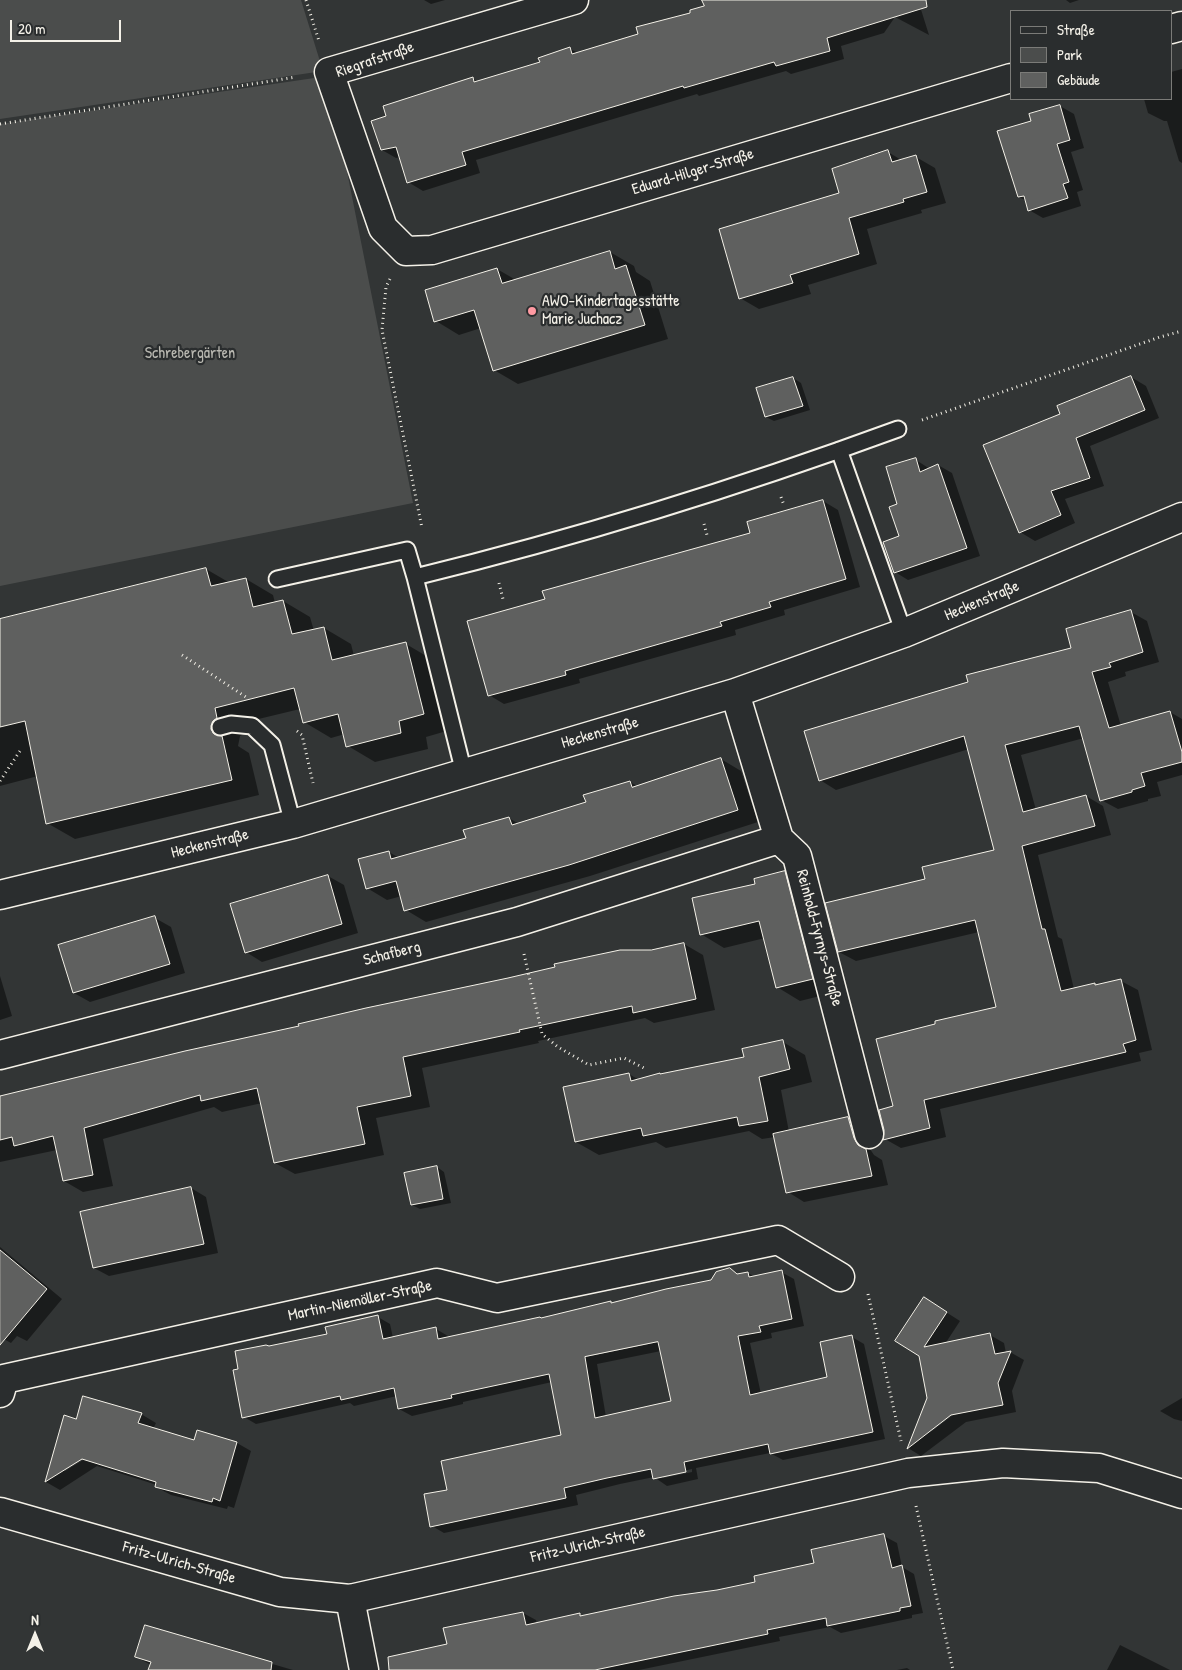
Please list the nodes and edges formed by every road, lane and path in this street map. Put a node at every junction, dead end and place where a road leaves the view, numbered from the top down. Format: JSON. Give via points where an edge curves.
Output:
{"nodes":[{"id":1,"x":306,"y":0,"type":"edge"},
{"id":2,"x":574,"y":0,"type":"edge"},
{"id":3,"x":329,"y":72,"type":"junction"},
{"id":4,"x":1010,"y":78,"type":"edge"},
{"id":5,"x":0,"y":124,"type":"edge"},
{"id":6,"x":406,"y":251,"type":"junction"},
{"id":7,"x":1182,"y":331,"type":"edge"},
{"id":8,"x":898,"y":429,"type":"joint"},
{"id":9,"x":839,"y":450,"type":"junction"},
{"id":10,"x":1182,"y":517,"type":"edge"},
{"id":11,"x":407,"y":550,"type":"junction"},
{"id":12,"x":415,"y":577,"type":"junction"},
{"id":13,"x":277,"y":579,"type":"dead end"},
{"id":14,"x":904,"y":633,"type":"junction"},
{"id":15,"x":735,"y":693,"type":"junction"},
{"id":16,"x":220,"y":727,"type":"dead end"},
{"id":17,"x":20,"y":751,"type":"dead end"},
{"id":18,"x":464,"y":774,"type":"junction"},
{"id":19,"x":0,"y":781,"type":"edge"},
{"id":20,"x":292,"y":824,"type":"junction"},
{"id":21,"x":779,"y":839,"type":"junction"},
{"id":22,"x":0,"y":895,"type":"edge"},
{"id":23,"x":517,"y":922,"type":"junction"},
{"id":24,"x":0,"y":1054,"type":"edge"},
{"id":25,"x":646,"y":1069,"type":"dead end"},
{"id":26,"x":869,"y":1134,"type":"dead end"},
{"id":27,"x":840,"y":1276,"type":"joint"},
{"id":28,"x":0,"y":1393,"type":"edge"},
{"id":29,"x":908,"y":1473,"type":"junction"},
{"id":30,"x":1182,"y":1494,"type":"edge"},
{"id":31,"x":0,"y":1512,"type":"edge"},
{"id":32,"x":350,"y":1599,"type":"junction"},
{"id":33,"x":364,"y":1670,"type":"edge"},
{"id":34,"x":953,"y":1670,"type":"edge"}],
"edges":[{"from":1,"to":3,"type":"path"},
{"from":2,"to":3,"type":"street","name":"Riegrafstraße"},
{"from":3,"to":5,"type":"path"},
{"from":3,"to":6,"type":"street","name":"Riegrafstraße","via":[[383,228]]},
{"from":4,"to":6,"type":"street","name":"Eduard-Hilger-Straße","via":[[432,250]]},
{"from":6,"to":11,"type":"path","via":[[386,287],[382,330],[422,526],[421,542]]},
{"from":7,"to":8,"type":"path"},
{"from":8,"to":9,"type":"lane"},
{"from":9,"to":12,"type":"lane","via":[[696,499]]},
{"from":9,"to":14,"type":"lane"},
{"from":10,"to":14,"type":"street","name":"Heckenstraße"},
{"from":11,"to":12,"type":"lane"},
{"from":11,"to":13,"type":"lane"},
{"from":12,"to":18,"type":"lane"},
{"from":14,"to":15,"type":"street","name":"Heckenstraße"},
{"from":15,"to":18,"type":"street","name":"Heckenstraße"},
{"from":15,"to":21,"type":"street","name":"Reinhold-Fyrnys-Straße"},
{"from":16,"to":20,"type":"lane","via":[[231,724],[252,726],[272,745]]},
{"from":17,"to":19,"type":"path"},
{"from":18,"to":20,"type":"street","name":"Heckenstraße"},
{"from":20,"to":22,"type":"street","name":"Heckenstraße"},
{"from":21,"to":23,"type":"street","name":"Schafberg"},
{"from":21,"to":26,"type":"street","name":"Reinhold-Fyrnys-Straße","via":[[797,856]]},
{"from":23,"to":24,"type":"street","name":"Schafberg"},
{"from":23,"to":25,"type":"path","via":[[542,1034],[589,1065],[624,1058]]},
{"from":27,"to":28,"type":"street","name":"Martin-Niemöller-Straße","via":[[778,1240],[497,1298],[437,1283],[4,1378]]},
{"from":27,"to":29,"type":"path","via":[[869,1295]]},
{"from":29,"to":30,"type":"street","name":"Fritz-Ulrich-Straße","via":[[1003,1463],[1099,1468]]},
{"from":29,"to":32,"type":"street","name":"Fritz-Ulrich-Straße"},
{"from":29,"to":34,"type":"path"},
{"from":31,"to":32,"type":"street","name":"Fritz-Ulrich-Straße","via":[[280,1592]]},
{"from":32,"to":33,"type":"street"}]}
